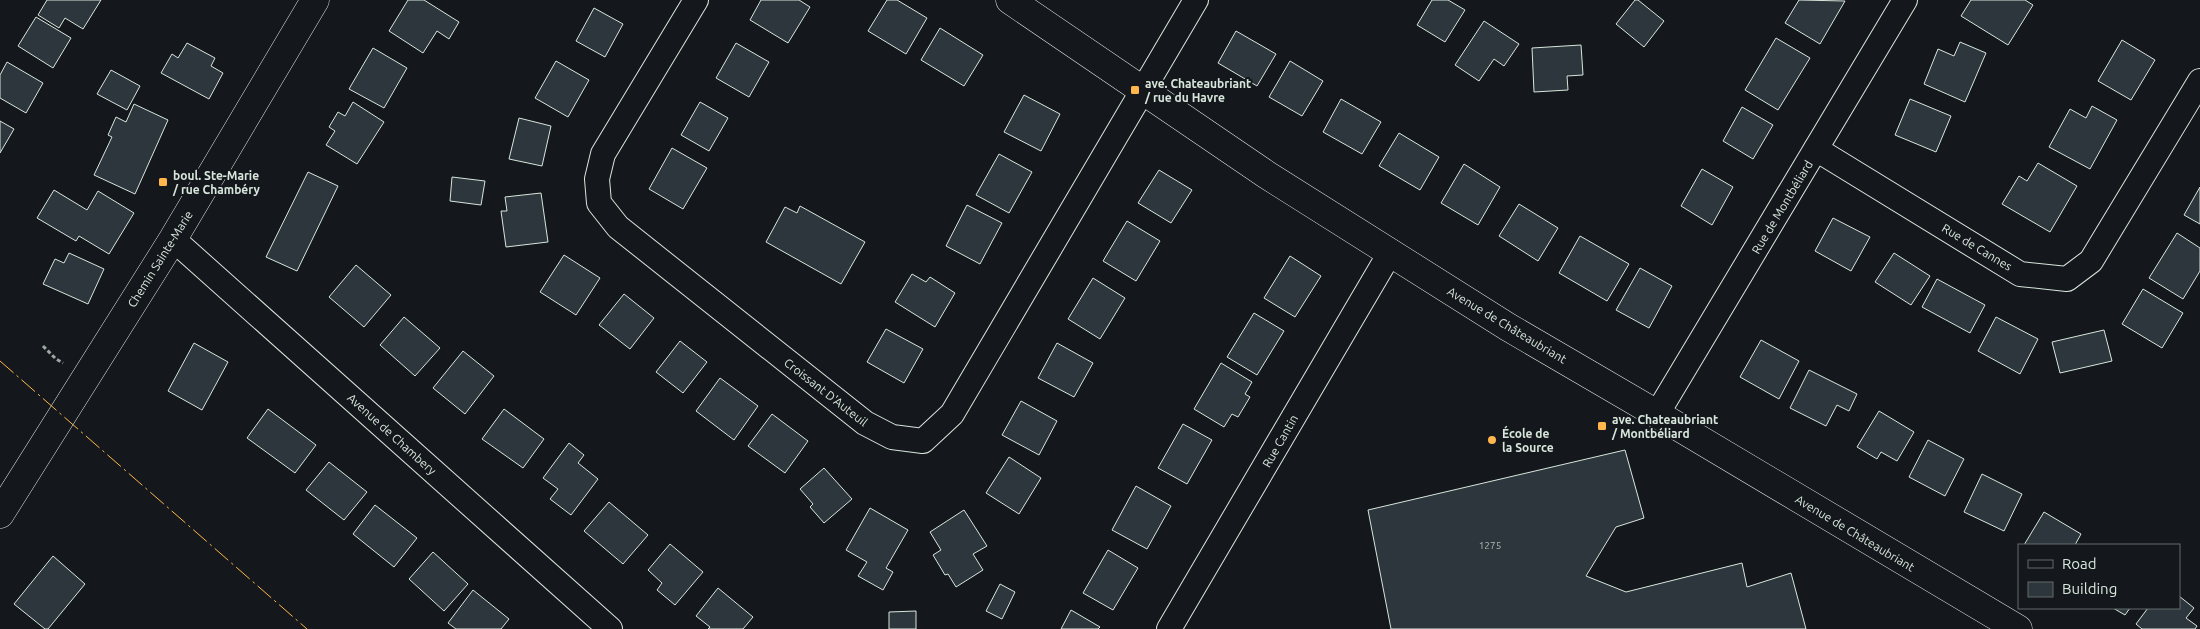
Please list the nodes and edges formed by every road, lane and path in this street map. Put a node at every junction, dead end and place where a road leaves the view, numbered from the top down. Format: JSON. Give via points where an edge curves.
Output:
{"nodes":[{"id":1,"x":315,"y":0,"type":"edge"},
{"id":2,"x":696,"y":0,"type":"edge"},
{"id":3,"x":1010,"y":0,"type":"edge"},
{"id":4,"x":1196,"y":0,"type":"edge"},
{"id":5,"x":1905,"y":0,"type":"edge"},
{"id":6,"x":2200,"y":81,"type":"edge"},
{"id":7,"x":1141,"y":90,"type":"junction"},
{"id":8,"x":1816,"y":149,"type":"junction"},
{"id":9,"x":173,"y":239,"type":"junction"},
{"id":10,"x":1390,"y":252,"type":"junction"},
{"id":11,"x":1658,"y":414,"type":"junction"},
{"id":12,"x":0,"y":514,"type":"edge"},
{"id":13,"x":610,"y":629,"type":"edge"},
{"id":14,"x":1169,"y":629,"type":"edge"},
{"id":15,"x":2018,"y":629,"type":"edge"}],
"edges":[{"from":1,"to":9,"type":"street","name":"Chemin Sainte-Marie"},
{"from":2,"to":7,"type":"street","name":"Croissant D'Auteuil","via":[[603,154],[597,179],[599,203],[618,227],[865,424],[892,437],[923,441],[952,414]]},
{"from":3,"to":7,"type":"street","name":"Avenue de Châteaubriant"},
{"from":4,"to":7,"type":"street"},
{"from":5,"to":8,"type":"street","name":"Rue de Montbéliard"},
{"from":6,"to":8,"type":"street","name":"Rue de Cannes","via":[[2091,261],[2067,279],[2020,274]]},
{"from":7,"to":10,"type":"street","name":"Avenue de Châteaubriant"},
{"from":8,"to":11,"type":"street","name":"Rue de Montbéliard"},
{"from":9,"to":12,"type":"street","name":"Chemin Sainte-Marie"},
{"from":9,"to":13,"type":"street","name":"Avenue de Chambery"},
{"from":10,"to":11,"type":"street","name":"Avenue de Châteaubriant","via":[[1508,327]]},
{"from":10,"to":14,"type":"street","name":"Rue Cantin"},
{"from":11,"to":15,"type":"street","name":"Avenue de Châteaubriant"}]}
